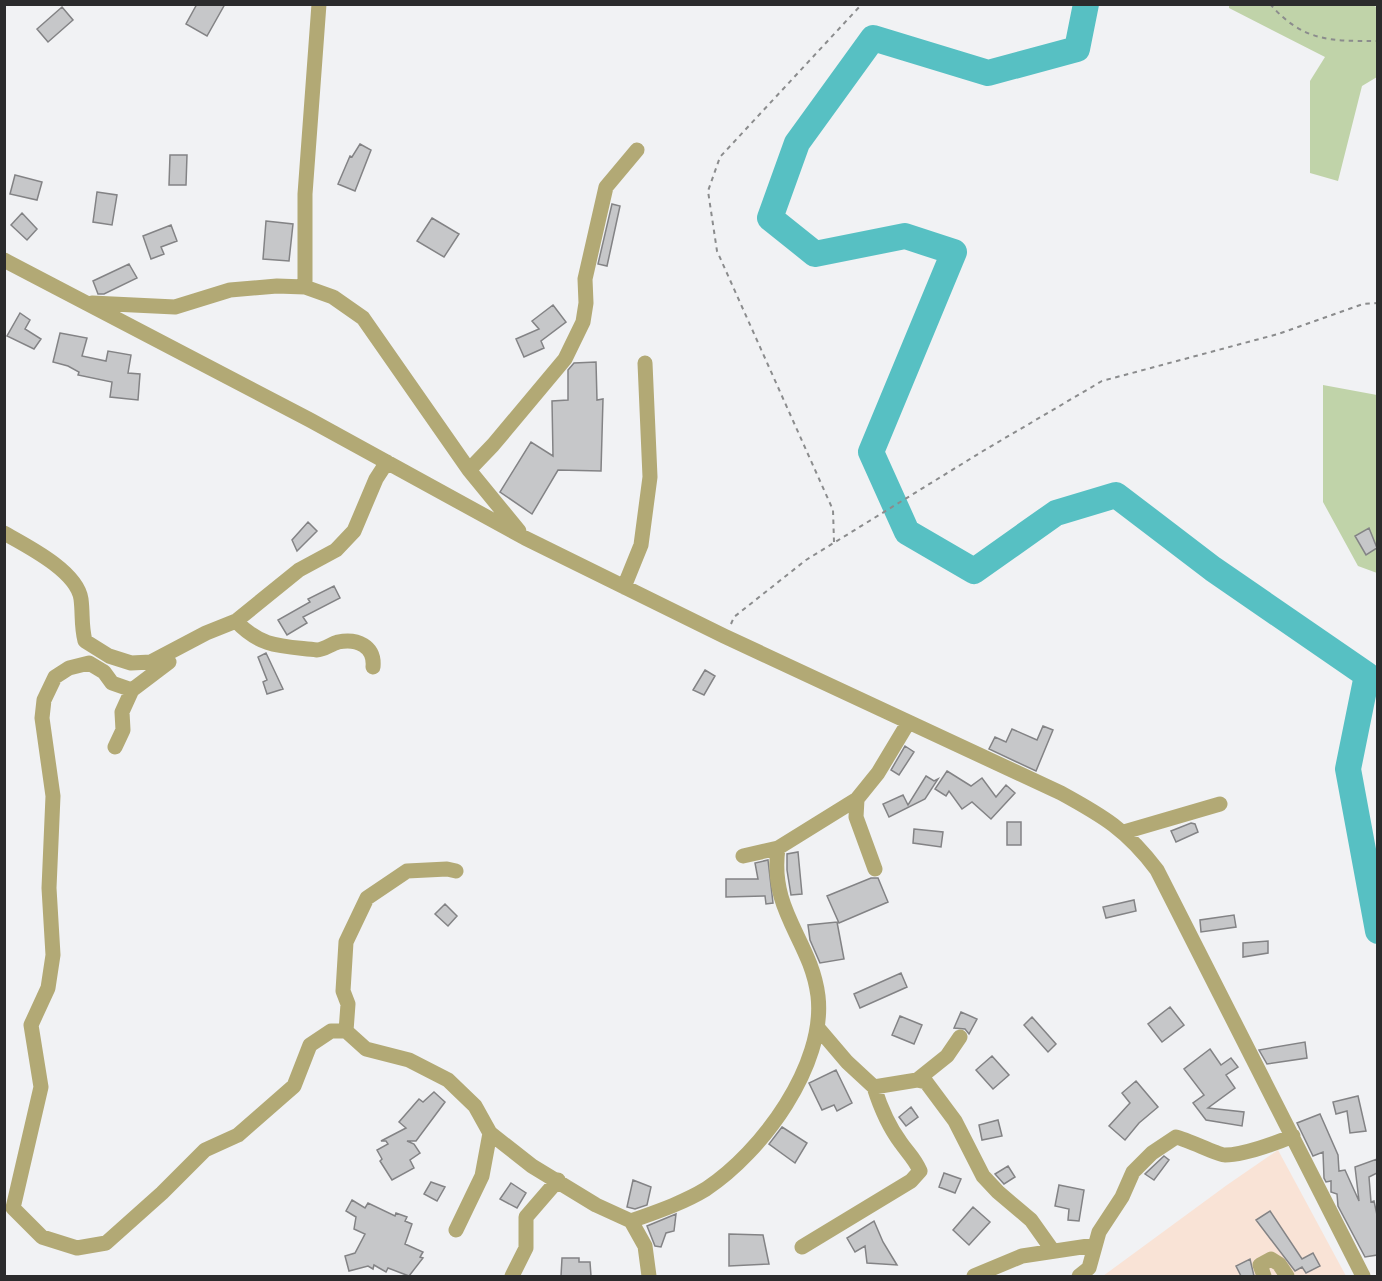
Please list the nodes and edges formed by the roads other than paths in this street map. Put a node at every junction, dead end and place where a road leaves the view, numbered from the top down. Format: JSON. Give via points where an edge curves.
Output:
{"nodes":[{"id":1,"x":319,"y":4,"type":"edge"},
{"id":2,"x":637,"y":150,"type":"dead end"},
{"id":3,"x":4,"y":260,"type":"edge"},
{"id":4,"x":305,"y":287,"type":"junction"},
{"id":5,"x":86,"y":303,"type":"junction"},
{"id":6,"x":645,"y":363,"type":"dead end"},
{"id":7,"x":387,"y":462,"type":"junction"},
{"id":8,"x":469,"y":470,"type":"junction"},
{"id":9,"x":4,"y":533,"type":"edge"},
{"id":10,"x":525,"y":538,"type":"junction"},
{"id":11,"x":624,"y":587,"type":"junction"},
{"id":12,"x":236,"y":621,"type":"junction"},
{"id":13,"x":206,"y":633,"type":"junction"},
{"id":14,"x":373,"y":667,"type":"dead end"},
{"id":15,"x":132,"y":690,"type":"junction"},
{"id":16,"x":908,"y":723,"type":"junction"},
{"id":17,"x":115,"y":747,"type":"dead end"},
{"id":18,"x":857,"y":798,"type":"junction"},
{"id":19,"x":1220,"y":804,"type":"dead end"},
{"id":20,"x":1124,"y":832,"type":"junction"},
{"id":21,"x":778,"y":848,"type":"junction"},
{"id":22,"x":743,"y":856,"type":"dead end"},
{"id":23,"x":875,"y":869,"type":"dead end"},
{"id":24,"x":456,"y":871,"type":"dead end"},
{"id":25,"x":818,"y":1028,"type":"junction"},
{"id":26,"x":346,"y":1031,"type":"junction"},
{"id":27,"x":960,"y":1037,"type":"dead end"},
{"id":28,"x":917,"y":1080,"type":"junction"},
{"id":29,"x":874,"y":1087,"type":"junction"},
{"id":30,"x":490,"y":1132,"type":"junction"},
{"id":31,"x":1293,"y":1136,"type":"junction"},
{"id":32,"x":558,"y":1180,"type":"junction"},
{"id":33,"x":631,"y":1221,"type":"junction"},
{"id":34,"x":456,"y":1230,"type":"dead end"},
{"id":35,"x":1095,"y":1245,"type":"junction"},
{"id":36,"x":802,"y":1247,"type":"dead end"},
{"id":37,"x":1053,"y":1251,"type":"junction"},
{"id":38,"x":512,"y":1276,"type":"edge"},
{"id":39,"x":649,"y":1276,"type":"edge"},
{"id":40,"x":974,"y":1276,"type":"edge"},
{"id":41,"x":1079,"y":1276,"type":"edge"},
{"id":42,"x":1264,"y":1276,"type":"edge"},
{"id":43,"x":1287,"y":1276,"type":"edge"},
{"id":44,"x":1363,"y":1276,"type":"edge"}],
"edges":[{"from":1,"to":4,"type":"street","via":[[305,194]]},
{"from":2,"to":8,"type":"street","via":[[606,187],[585,279],[583,322],[565,359]]},
{"from":3,"to":5,"type":"street"},
{"from":4,"to":5,"type":"street","via":[[230,290],[175,307]]},
{"from":4,"to":8,"type":"street","via":[[333,297],[363,318]]},
{"from":5,"to":7,"type":"street"},
{"from":6,"to":11,"type":"street","via":[[650,477],[641,545]]},
{"from":7,"to":10,"type":"street"},
{"from":7,"to":12,"type":"street","via":[[354,531],[336,550],[299,570]]},
{"from":8,"to":10,"type":"street"},
{"from":9,"to":13,"type":"street","via":[[69,576],[81,598],[80,622],[85,641],[109,656],[131,663],[151,662]]},
{"from":10,"to":11,"type":"street"},
{"from":11,"to":16,"type":"street"},
{"from":12,"to":13,"type":"street"},
{"from":12,"to":14,"type":"street","via":[[250,637],[268,645],[319,650],[338,642],[356,641],[366,646],[374,658]]},
{"from":13,"to":15,"type":"street"},
{"from":15,"to":17,"type":"street","via":[[122,712],[123,730]]},
{"from":15,"to":26,"type":"street","via":[[112,683],[104,672],[89,663],[55,677],[44,700],[42,718],[53,796],[49,888],[53,954],[48,988],[31,1025],[41,1086],[13,1208],[42,1237],[77,1248],[106,1243],[205,1150],[238,1135],[294,1086],[310,1046],[331,1031]]},
{"from":16,"to":18,"type":"street","via":[[878,773]]},
{"from":16,"to":20,"type":"street","via":[[1061,793]]},
{"from":18,"to":21,"type":"street"},
{"from":18,"to":23,"type":"street","via":[[856,817]]},
{"from":19,"to":20,"type":"street"},
{"from":20,"to":31,"type":"street","via":[[1157,870]]},
{"from":21,"to":22,"type":"street"},
{"from":21,"to":25,"type":"street","via":[[777,890],[818,994]]},
{"from":24,"to":26,"type":"street","via":[[407,871],[367,898],[345,942]]},
{"from":25,"to":29,"type":"street"},
{"from":25,"to":33,"type":"street","via":[[800,1080],[767,1134],[727,1174],[704,1190]]},
{"from":26,"to":30,"type":"street","via":[[366,1049],[409,1060],[448,1080],[475,1107]]},
{"from":27,"to":28,"type":"street","via":[[939,1063]]},
{"from":28,"to":29,"type":"street"},
{"from":28,"to":37,"type":"street","via":[[926,1082],[944,1105],[983,1176],[1031,1220]]},
{"from":29,"to":36,"type":"street","via":[[880,1106],[920,1171],[911,1181]]},
{"from":30,"to":32,"type":"street","via":[[532,1166]]},
{"from":30,"to":34,"type":"street","via":[[482,1176]]},
{"from":31,"to":35,"type":"street","via":[[1268,1146],[1224,1155],[1176,1137],[1152,1152],[1133,1172]]},
{"from":31,"to":44,"type":"street"},
{"from":32,"to":33,"type":"street","via":[[596,1205]]},
{"from":32,"to":38,"type":"street","via":[[526,1217],[526,1248]]},
{"from":33,"to":39,"type":"street","via":[[645,1245]]},
{"from":35,"to":37,"type":"street"},
{"from":35,"to":41,"type":"street","via":[[1089,1268]]},
{"from":37,"to":40,"type":"street","via":[[1022,1256]]},
{"from":42,"to":43,"type":"street","via":[[1260,1265],[1271,1259]]}]}
